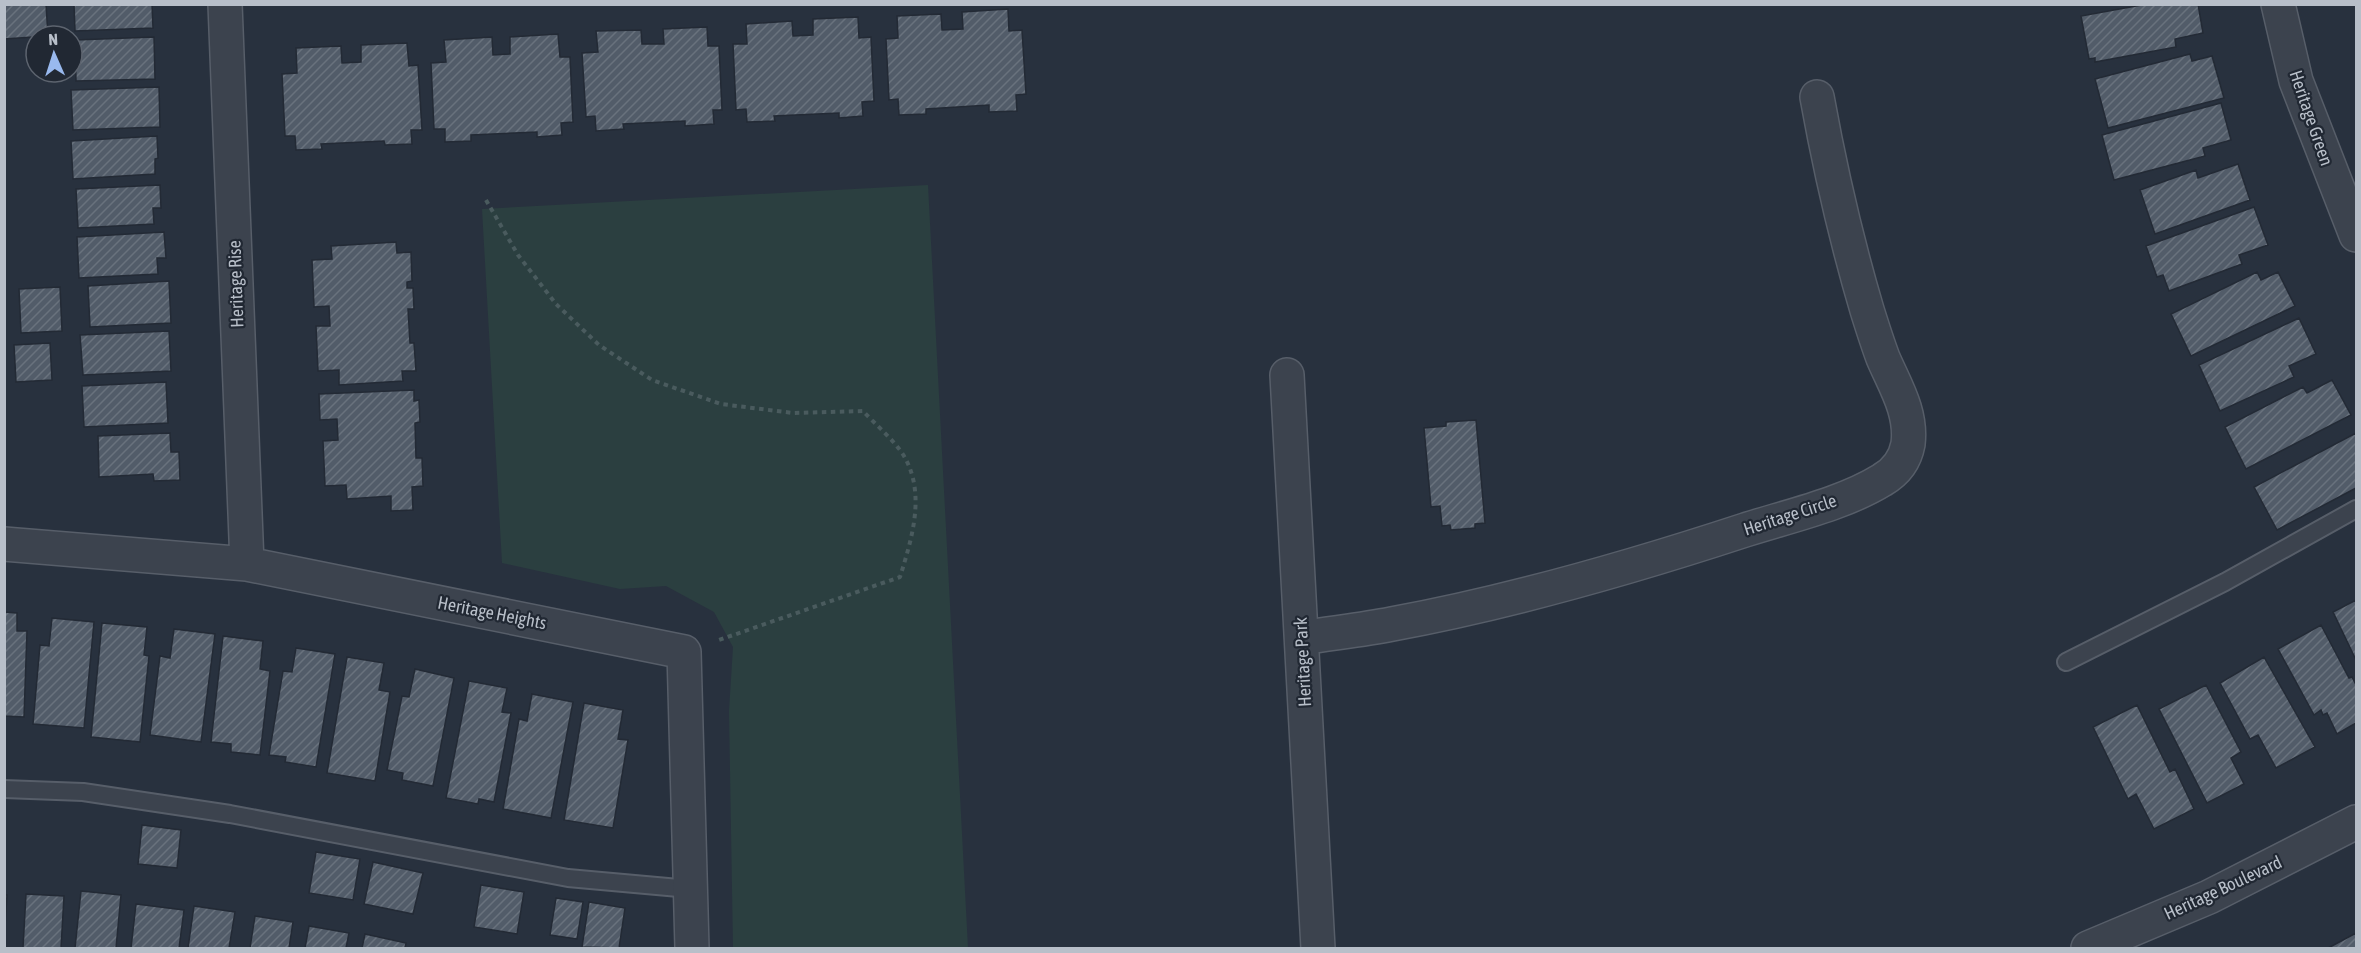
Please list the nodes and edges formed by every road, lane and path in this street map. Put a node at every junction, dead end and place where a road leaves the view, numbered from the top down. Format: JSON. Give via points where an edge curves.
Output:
{"nodes":[{"id":1,"x":225,"y":4,"type":"edge"},
{"id":2,"x":2278,"y":4,"type":"edge"},
{"id":3,"x":1817,"y":97,"type":"dead end"},
{"id":4,"x":486,"y":200,"type":"dead end"},
{"id":5,"x":2355,"y":230,"type":"edge"},
{"id":6,"x":1287,"y":375,"type":"dead end"},
{"id":7,"x":2356,"y":509,"type":"edge"},
{"id":8,"x":4,"y":544,"type":"edge"},
{"id":9,"x":247,"y":564,"type":"junction"},
{"id":10,"x":1302,"y":638,"type":"junction"},
{"id":11,"x":684,"y":652,"type":"junction"},
{"id":12,"x":2066,"y":662,"type":"dead end"},
{"id":13,"x":4,"y":789,"type":"edge"},
{"id":14,"x":2356,"y":822,"type":"edge"},
{"id":15,"x":690,"y":889,"type":"junction"},
{"id":16,"x":692,"y":948,"type":"edge"},
{"id":17,"x":1318,"y":948,"type":"edge"},
{"id":18,"x":2088,"y":948,"type":"edge"}],
"edges":[{"from":1,"to":9,"type":"street","name":"Heritage Rise"},
{"from":2,"to":5,"type":"street","name":"Heritage Green","via":[[2296,81]]},
{"from":3,"to":10,"type":"street","name":"Heritage Circle","via":[[1850,249],[1883,358],[1900,393],[1907,420],[1908,445],[1900,466],[1883,480],[1849,496],[1562,586],[1390,625]]},
{"from":4,"to":11,"type":"path","via":[[518,255],[556,304],[598,345],[652,380],[721,404],[793,413],[863,411],[904,455],[916,487],[913,535],[900,577]]},
{"from":6,"to":10,"type":"street","name":"Heritage Park"},
{"from":7,"to":12,"type":"lane","via":[[2226,582]]},
{"from":8,"to":9,"type":"street","name":"Heritage Heights"},
{"from":9,"to":11,"type":"street","name":"Heritage Heights"},
{"from":10,"to":17,"type":"street","name":"Heritage Park"},
{"from":11,"to":15,"type":"street"},
{"from":13,"to":15,"type":"lane","via":[[82,792],[208,810],[568,878]]},
{"from":14,"to":18,"type":"street","name":"Heritage Boulevard","via":[[2209,897]]},
{"from":15,"to":16,"type":"street"}]}
